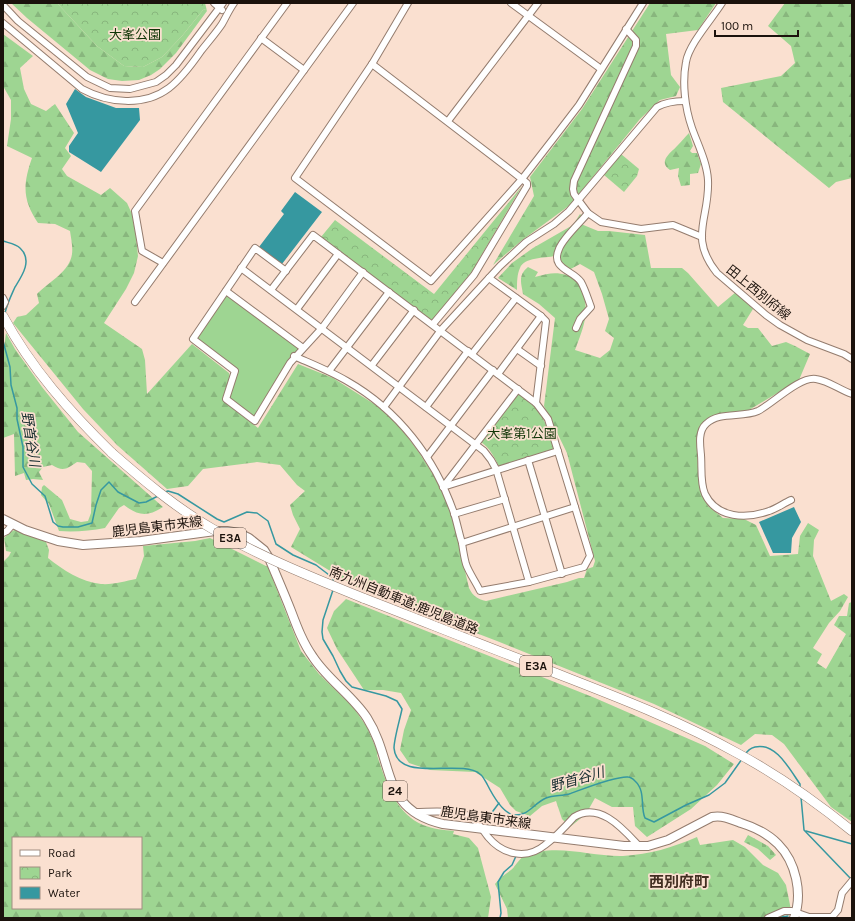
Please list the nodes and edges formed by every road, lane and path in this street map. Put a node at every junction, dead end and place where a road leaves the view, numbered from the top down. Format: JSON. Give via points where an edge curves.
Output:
{"nodes":[{"id":1,"x":214,"y":3,"type":"edge"},
{"id":2,"x":234,"y":3,"type":"edge"},
{"id":3,"x":287,"y":3,"type":"edge"},
{"id":4,"x":353,"y":3,"type":"edge"},
{"id":5,"x":408,"y":3,"type":"edge"},
{"id":6,"x":511,"y":3,"type":"edge"},
{"id":7,"x":538,"y":3,"type":"edge"},
{"id":8,"x":644,"y":3,"type":"edge"},
{"id":9,"x":722,"y":3,"type":"edge"},
{"id":10,"x":3,"y":5,"type":"edge"},
{"id":11,"x":221,"y":5,"type":"edge"},
{"id":12,"x":227,"y":13,"type":"junction"},
{"id":13,"x":528,"y":16,"type":"junction"},
{"id":14,"x":3,"y":23,"type":"edge"},
{"id":15,"x":626,"y":29,"type":"junction"},
{"id":16,"x":262,"y":38,"type":"junction"},
{"id":17,"x":372,"y":64,"type":"junction"},
{"id":18,"x":601,"y":69,"type":"junction"},
{"id":19,"x":304,"y":70,"type":"junction"},
{"id":20,"x":686,"y":101,"type":"junction"},
{"id":21,"x":448,"y":121,"type":"junction"},
{"id":22,"x":522,"y":179,"type":"junction"},
{"id":23,"x":579,"y":201,"type":"junction"},
{"id":24,"x":588,"y":213,"type":"junction"},
{"id":25,"x":702,"y":237,"type":"junction"},
{"id":26,"x":338,"y":254,"type":"junction"},
{"id":27,"x":163,"y":263,"type":"junction"},
{"id":28,"x":241,"y":268,"type":"junction"},
{"id":29,"x":286,"y":271,"type":"junction"},
{"id":30,"x":363,"y":272,"type":"junction"},
{"id":31,"x":489,"y":278,"type":"junction"},
{"id":32,"x":271,"y":290,"type":"junction"},
{"id":33,"x":226,"y":291,"type":"junction"},
{"id":34,"x":389,"y":292,"type":"junction"},
{"id":35,"x":3,"y":298,"type":"edge"},
{"id":36,"x":516,"y":298,"type":"junction"},
{"id":37,"x":135,"y":302,"type":"dead end"},
{"id":38,"x":3,"y":306,"type":"edge"},
{"id":39,"x":296,"y":310,"type":"junction"},
{"id":40,"x":414,"y":310,"type":"junction"},
{"id":41,"x":3,"y":316,"type":"edge"},
{"id":42,"x":541,"y":316,"type":"junction"},
{"id":43,"x":433,"y":324,"type":"junction"},
{"id":44,"x":322,"y":328,"type":"junction"},
{"id":45,"x":576,"y":328,"type":"dead end"},
{"id":46,"x":441,"y":330,"type":"junction"},
{"id":47,"x":347,"y":346,"type":"junction"},
{"id":48,"x":302,"y":348,"type":"junction"},
{"id":49,"x":517,"y":349,"type":"junction"},
{"id":50,"x":470,"y":353,"type":"junction"},
{"id":51,"x":294,"y":356,"type":"junction"},
{"id":52,"x":852,"y":359,"type":"edge"},
{"id":53,"x":372,"y":365,"type":"junction"},
{"id":54,"x":541,"y":366,"type":"junction"},
{"id":55,"x":329,"y":371,"type":"junction"},
{"id":56,"x":495,"y":372,"type":"junction"},
{"id":57,"x":399,"y":386,"type":"junction"},
{"id":58,"x":518,"y":389,"type":"junction"},
{"id":59,"x":852,"y":394,"type":"edge"},
{"id":60,"x":536,"y":403,"type":"junction"},
{"id":61,"x":426,"y":406,"type":"junction"},
{"id":62,"x":384,"y":407,"type":"junction"},
{"id":63,"x":451,"y":425,"type":"junction"},
{"id":64,"x":476,"y":444,"type":"junction"},
{"id":65,"x":558,"y":451,"type":"junction"},
{"id":66,"x":427,"y":457,"type":"junction"},
{"id":67,"x":528,"y":460,"type":"junction"},
{"id":68,"x":496,"y":469,"type":"junction"},
{"id":69,"x":444,"y":487,"type":"junction"},
{"id":70,"x":505,"y":499,"type":"junction"},
{"id":71,"x":790,"y":500,"type":"dead end"},
{"id":72,"x":575,"y":507,"type":"junction"},
{"id":73,"x":454,"y":514,"type":"junction"},
{"id":74,"x":545,"y":516,"type":"junction"},
{"id":75,"x":3,"y":519,"type":"edge"},
{"id":76,"x":13,"y":524,"type":"junction"},
{"id":77,"x":512,"y":527,"type":"junction"},
{"id":78,"x":3,"y":533,"type":"edge"},
{"id":79,"x":462,"y":543,"type":"junction"},
{"id":80,"x":562,"y":574,"type":"junction"},
{"id":81,"x":529,"y":582,"type":"junction"},
{"id":82,"x":412,"y":812,"type":"junction"},
{"id":83,"x":484,"y":830,"type":"junction"},
{"id":84,"x":852,"y":831,"type":"edge"},
{"id":85,"x":554,"y":838,"type":"junction"},
{"id":86,"x":640,"y":846,"type":"junction"},
{"id":87,"x":852,"y":881,"type":"edge"},
{"id":88,"x":795,"y":916,"type":"edge"},
{"id":89,"x":768,"y":918,"type":"edge"}],
"edges":[{"from":1,"to":11,"type":"street"},
{"from":2,"to":12,"type":"street"},
{"from":3,"to":16,"type":"street"},
{"from":4,"to":19,"type":"street"},
{"from":5,"to":17,"type":"street"},
{"from":6,"to":13,"type":"street"},
{"from":7,"to":13,"type":"street"},
{"from":8,"to":15,"type":"street"},
{"from":9,"to":20,"type":"street","name":"田上西別府線","via":[[688,54],[685,71]]},
{"from":10,"to":11,"type":"street","via":[[18,21],[87,77],[110,88],[130,89],[156,82],[166,75]]},
{"from":11,"to":12,"type":"street"},
{"from":12,"to":14,"type":"street","via":[[178,80],[156,94],[120,101],[106,99],[82,89]]},
{"from":13,"to":18,"type":"street"},
{"from":13,"to":21,"type":"street"},
{"from":15,"to":18,"type":"street"},
{"from":15,"to":23,"type":"street","via":[[636,40],[636,46],[574,181],[574,194]]},
{"from":16,"to":19,"type":"street"},
{"from":16,"to":27,"type":"street","via":[[135,211],[142,250]]},
{"from":17,"to":21,"type":"street"},
{"from":17,"to":22,"type":"street","via":[[294,178],[431,281]]},
{"from":18,"to":22,"type":"street","via":[[579,105]]},
{"from":19,"to":27,"type":"street"},
{"from":20,"to":23,"type":"street","via":[[672,101],[657,107]]},
{"from":20,"to":25,"type":"street","name":"田上西別府線","via":[[707,173],[708,195]]},
{"from":21,"to":22,"type":"street"},
{"from":22,"to":43,"type":"street","via":[[527,183],[524,193],[474,275]]},
{"from":23,"to":24,"type":"street"},
{"from":23,"to":31,"type":"street","via":[[562,218],[526,242]]},
{"from":24,"to":25,"type":"street","via":[[601,222],[641,229],[673,225]]},
{"from":24,"to":45,"type":"street","via":[[562,243],[557,256],[558,264],[580,280],[591,307]]},
{"from":25,"to":52,"type":"street","name":"田上西別府線","via":[[708,259],[718,273],[766,315],[793,333]]},
{"from":26,"to":29,"type":"street","via":[[313,235]]},
{"from":26,"to":30,"type":"street"},
{"from":26,"to":39,"type":"street"},
{"from":27,"to":37,"type":"street"},
{"from":28,"to":29,"type":"street","via":[[255,248]]},
{"from":28,"to":32,"type":"street"},
{"from":28,"to":33,"type":"street"},
{"from":29,"to":32,"type":"street"},
{"from":30,"to":34,"type":"street"},
{"from":30,"to":44,"type":"street"},
{"from":31,"to":36,"type":"street"},
{"from":31,"to":46,"type":"street"},
{"from":32,"to":39,"type":"street"},
{"from":33,"to":48,"type":"street"},
{"from":33,"to":51,"type":"street","via":[[193,339],[234,371],[226,399],[255,421]]},
{"from":34,"to":40,"type":"street"},
{"from":34,"to":47,"type":"street"},
{"from":35,"to":38,"type":"street"},
{"from":36,"to":42,"type":"street"},
{"from":36,"to":50,"type":"street"},
{"from":39,"to":44,"type":"street"},
{"from":40,"to":43,"type":"street"},
{"from":40,"to":53,"type":"street"},
{"from":41,"to":84,"type":"highway","name":"南九州自動車道;鹿児島道路","number":"E3A","bridge":true,"via":[[33,365],[78,419],[154,489],[210,527],[304,574],[616,697],[707,737],[777,776]]},
{"from":42,"to":49,"type":"street"},
{"from":42,"to":54,"type":"street","via":[[546,321]]},
{"from":43,"to":46,"type":"street"},
{"from":44,"to":47,"type":"street"},
{"from":44,"to":48,"type":"street"},
{"from":46,"to":50,"type":"street"},
{"from":46,"to":57,"type":"street"},
{"from":47,"to":53,"type":"street"},
{"from":47,"to":55,"type":"street"},
{"from":48,"to":51,"type":"street"},
{"from":49,"to":54,"type":"street"},
{"from":49,"to":56,"type":"street"},
{"from":50,"to":56,"type":"street"},
{"from":50,"to":61,"type":"street"},
{"from":51,"to":55,"type":"street"},
{"from":53,"to":57,"type":"street"},
{"from":54,"to":60,"type":"street"},
{"from":55,"to":62,"type":"street"},
{"from":56,"to":58,"type":"street"},
{"from":56,"to":63,"type":"street"},
{"from":57,"to":61,"type":"street"},
{"from":57,"to":62,"type":"street"},
{"from":58,"to":60,"type":"street"},
{"from":58,"to":64,"type":"street"},
{"from":59,"to":71,"type":"street","via":[[814,378],[804,381],[758,411],[712,418],[704,425],[700,438],[703,487],[712,505],[723,513],[743,517],[770,511]]},
{"from":60,"to":65,"type":"street","via":[[548,419]]},
{"from":61,"to":63,"type":"street"},
{"from":62,"to":66,"type":"street","via":[[398,419]]},
{"from":63,"to":64,"type":"street"},
{"from":63,"to":66,"type":"street"},
{"from":64,"to":68,"type":"street"},
{"from":64,"to":69,"type":"street"},
{"from":65,"to":67,"type":"street"},
{"from":65,"to":72,"type":"street"},
{"from":66,"to":69,"type":"street"},
{"from":67,"to":68,"type":"street"},
{"from":67,"to":74,"type":"street"},
{"from":68,"to":69,"type":"street"},
{"from":68,"to":70,"type":"street"},
{"from":69,"to":73,"type":"street"},
{"from":70,"to":73,"type":"street"},
{"from":70,"to":77,"type":"street"},
{"from":72,"to":74,"type":"street"},
{"from":72,"to":80,"type":"street","via":[[590,556],[584,568]]},
{"from":73,"to":79,"type":"street"},
{"from":74,"to":77,"type":"street"},
{"from":74,"to":80,"type":"street"},
{"from":75,"to":76,"type":"main road","name":"鹿児島東市来線","number":"24"},
{"from":76,"to":78,"type":"street"},
{"from":76,"to":82,"type":"main road","name":"鹿児島東市来線","number":"24","via":[[58,541],[83,545],[140,541],[215,531],[239,533],[249,538],[264,550],[269,558],[306,646],[326,674],[367,718],[377,737],[392,785]]},
{"from":77,"to":79,"type":"street"},
{"from":77,"to":81,"type":"street"},
{"from":79,"to":81,"type":"street","via":[[466,564],[480,591]]},
{"from":80,"to":81,"type":"street"},
{"from":82,"to":83,"type":"main road","name":"鹿児島東市来線","number":"24","via":[[433,822]]},
{"from":82,"to":83,"type":"street","via":[[464,814]]},
{"from":83,"to":85,"type":"main road","name":"鹿児島東市来線","number":"24"},
{"from":83,"to":85,"type":"street","via":[[498,847],[510,853],[524,854],[538,850]]},
{"from":85,"to":86,"type":"main road","name":"鹿児島東市来線","number":"24"},
{"from":85,"to":86,"type":"street","via":[[580,814],[595,813],[614,822]]},
{"from":86,"to":88,"type":"main road","name":"鹿児島東市来線","number":"24","via":[[668,840],[712,817],[723,817],[744,824],[769,836],[783,849],[790,861],[797,881]]},
{"from":87,"to":88,"type":"street","via":[[842,893],[838,910],[832,917]]},
{"from":88,"to":89,"type":"street","via":[[792,911],[784,910]]}]}
